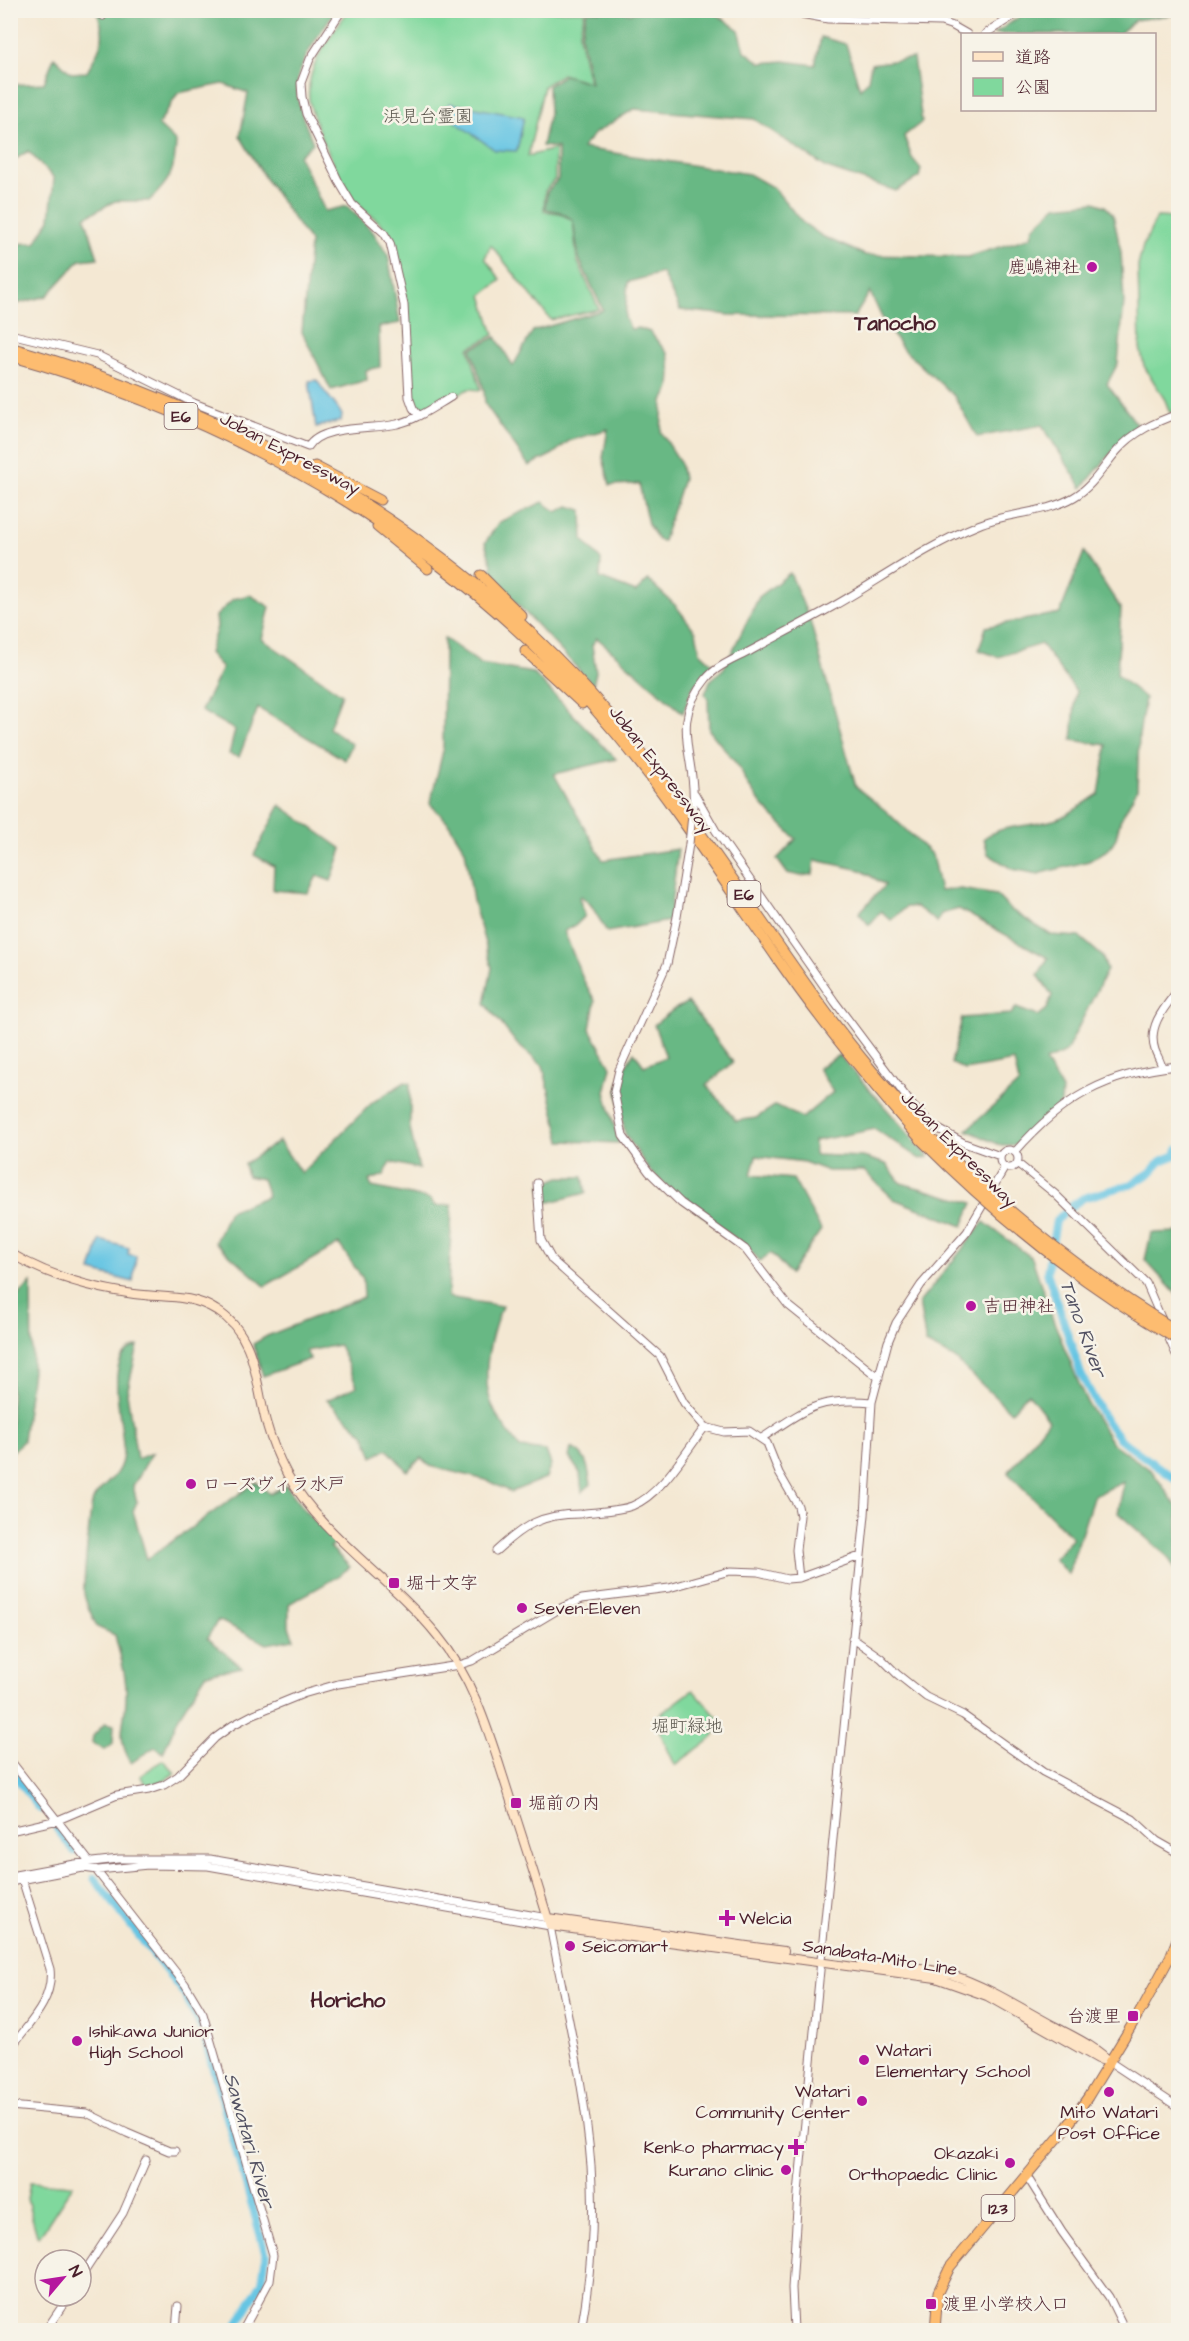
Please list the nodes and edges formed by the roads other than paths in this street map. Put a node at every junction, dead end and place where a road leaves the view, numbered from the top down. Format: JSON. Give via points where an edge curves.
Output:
{"nodes":[{"id":1,"x":95,"y":10,"type":"edge"},
{"id":2,"x":342,"y":10,"type":"edge"},
{"id":3,"x":779,"y":10,"type":"edge"},
{"id":4,"x":1023,"y":10,"type":"edge"},
{"id":5,"x":103,"y":16,"type":"dead end"},
{"id":6,"x":965,"y":33,"type":"edge"},
{"id":7,"x":987,"y":33,"type":"edge"},
{"id":8,"x":10,"y":334,"type":"edge"},
{"id":9,"x":10,"y":347,"type":"edge"},
{"id":10,"x":10,"y":356,"type":"edge"},
{"id":11,"x":451,"y":397,"type":"dead end"},
{"id":12,"x":1179,"y":414,"type":"edge"},
{"id":13,"x":419,"y":416,"type":"junction"},
{"id":14,"x":276,"y":451,"type":"junction"},
{"id":15,"x":341,"y":498,"type":"junction"},
{"id":16,"x":380,"y":500,"type":"dead end"},
{"id":17,"x":428,"y":569,"type":"dead end"},
{"id":18,"x":481,"y":575,"type":"dead end"},
{"id":19,"x":525,"y":651,"type":"dead end"},
{"id":20,"x":557,"y":657,"type":"junction"},
{"id":21,"x":636,"y":759,"type":"junction"},
{"id":22,"x":694,"y":793,"type":"junction"},
{"id":23,"x":1179,"y":990,"type":"edge"},
{"id":24,"x":1179,"y":1066,"type":"edge"},
{"id":25,"x":1162,"y":1068,"type":"junction"},
{"id":26,"x":924,"y":1137,"type":"junction"},
{"id":27,"x":1015,"y":1152,"type":"junction"},
{"id":28,"x":1000,"y":1156,"type":"junction"},
{"id":29,"x":1017,"y":1163,"type":"junction"},
{"id":30,"x":1005,"y":1167,"type":"junction"},
{"id":31,"x":537,"y":1183,"type":"dead end"},
{"id":32,"x":10,"y":1253,"type":"edge"},
{"id":33,"x":1178,"y":1337,"type":"edge"},
{"id":34,"x":1179,"y":1359,"type":"edge"},
{"id":35,"x":879,"y":1378,"type":"junction"},
{"id":36,"x":872,"y":1402,"type":"junction"},
{"id":37,"x":705,"y":1427,"type":"junction"},
{"id":38,"x":762,"y":1438,"type":"junction"},
{"id":39,"x":496,"y":1551,"type":"dead end"},
{"id":40,"x":860,"y":1556,"type":"junction"},
{"id":41,"x":799,"y":1578,"type":"junction"},
{"id":42,"x":852,"y":1638,"type":"junction"},
{"id":43,"x":459,"y":1665,"type":"junction"},
{"id":44,"x":10,"y":1760,"type":"edge"},
{"id":45,"x":58,"y":1820,"type":"junction"},
{"id":46,"x":10,"y":1831,"type":"edge"},
{"id":47,"x":1179,"y":1853,"type":"edge"},
{"id":48,"x":92,"y":1862,"type":"junction"},
{"id":49,"x":98,"y":1870,"type":"junction"},
{"id":50,"x":10,"y":1876,"type":"edge"},
{"id":51,"x":22,"y":1879,"type":"junction"},
{"id":52,"x":10,"y":1882,"type":"edge"},
{"id":53,"x":549,"y":1922,"type":"junction"},
{"id":54,"x":1179,"y":1936,"type":"edge"},
{"id":55,"x":820,"y":1958,"type":"junction"},
{"id":56,"x":10,"y":2049,"type":"edge"},
{"id":57,"x":1110,"y":2062,"type":"junction"},
{"id":58,"x":10,"y":2106,"type":"edge"},
{"id":59,"x":1179,"y":2107,"type":"edge"},
{"id":60,"x":175,"y":2151,"type":"dead end"},
{"id":61,"x":146,"y":2160,"type":"dead end"},
{"id":62,"x":1026,"y":2175,"type":"junction"},
{"id":63,"x":93,"y":2259,"type":"edge"},
{"id":64,"x":178,"y":2306,"type":"dead end"},
{"id":65,"x":61,"y":2308,"type":"edge"},
{"id":66,"x":46,"y":2331,"type":"edge"},
{"id":67,"x":176,"y":2331,"type":"edge"},
{"id":68,"x":243,"y":2331,"type":"edge"},
{"id":69,"x":582,"y":2331,"type":"edge"},
{"id":70,"x":794,"y":2331,"type":"edge"},
{"id":71,"x":934,"y":2331,"type":"edge"},
{"id":72,"x":1125,"y":2331,"type":"edge"}],
"edges":[{"from":1,"to":5,"type":"street"},
{"from":2,"to":13,"type":"street","via":[[310,59],[301,83],[302,97],[306,114],[352,204],[390,243],[404,305],[410,397]]},
{"from":3,"to":6,"type":"street","via":[[828,19],[940,22]]},
{"from":4,"to":7,"type":"street"},
{"from":8,"to":13,"type":"street","via":[[97,355],[194,403],[308,447],[324,435],[394,425]]},
{"from":9,"to":14,"type":"highway","name":"Joban Expressway","number":"E6","via":[[170,402]]},
{"from":10,"to":15,"type":"highway","name":"Joban Expressway","number":"E6","via":[[199,424]]},
{"from":11,"to":13,"type":"street"},
{"from":12,"to":22,"type":"street","via":[[1128,439],[1087,488],[1067,500],[962,532],[713,672],[698,691],[685,723]]},
{"from":14,"to":16,"type":"highway","via":[[299,458]]},
{"from":14,"to":20,"type":"highway","name":"Joban Expressway","number":"E6","via":[[365,502],[430,547]]},
{"from":15,"to":17,"type":"highway"},
{"from":15,"to":21,"type":"highway","name":"Joban Expressway","number":"E6","via":[[409,542],[509,623],[580,693]]},
{"from":18,"to":20,"type":"highway"},
{"from":19,"to":21,"type":"highway"},
{"from":20,"to":26,"type":"highway","name":"Joban Expressway","number":"E6","via":[[650,763],[831,1019]]},
{"from":21,"to":26,"type":"highway","name":"Joban Expressway","number":"E6","via":[[818,1015],[877,1090]]},
{"from":22,"to":28,"type":"street","via":[[716,831],[835,1002],[913,1106],[935,1127]]},
{"from":22,"to":35,"type":"street","bridge":true,"via":[[689,844],[667,964],[619,1070],[614,1091],[623,1136],[649,1172],[681,1203],[745,1249],[794,1311]]},
{"from":23,"to":25,"type":"street","via":[[1155,1025],[1154,1044]]},
{"from":24,"to":25,"type":"street"},
{"from":25,"to":27,"type":"street","via":[[1118,1078],[1068,1102],[1047,1117]]},
{"from":26,"to":33,"type":"highway","name":"Joban Expressway","number":"E6","bridge":true,"via":[[958,1176],[1024,1234],[1079,1277]]},
{"from":27,"to":28,"type":"street","via":[[1008,1150]]},
{"from":27,"to":29,"type":"street"},
{"from":28,"to":30,"type":"street"},
{"from":29,"to":30,"type":"street"},
{"from":29,"to":34,"type":"street","via":[[1146,1283]]},
{"from":30,"to":35,"type":"street","via":[[967,1232],[921,1285],[896,1323]]},
{"from":31,"to":37,"type":"street","via":[[542,1240],[552,1260],[660,1356],[684,1403]]},
{"from":32,"to":43,"type":"main road","via":[[39,1269],[80,1283],[199,1302],[232,1323],[252,1355],[270,1434],[292,1482],[317,1515],[424,1620]]},
{"from":35,"to":36,"type":"street"},
{"from":36,"to":38,"type":"street","via":[[833,1400],[806,1409]]},
{"from":36,"to":40,"type":"street"},
{"from":37,"to":38,"type":"street","via":[[723,1432],[749,1431]]},
{"from":37,"to":39,"type":"street","via":[[645,1499],[624,1508],[547,1516],[528,1524]]},
{"from":38,"to":41,"type":"street","via":[[798,1506]]},
{"from":40,"to":41,"type":"street"},
{"from":40,"to":42,"type":"street"},
{"from":41,"to":43,"type":"street","via":[[730,1570],[661,1589],[582,1599]]},
{"from":42,"to":47,"type":"street","via":[[926,1696],[963,1715],[1043,1772],[1133,1820],[1157,1841]]},
{"from":42,"to":55,"type":"street"},
{"from":43,"to":45,"type":"street","via":[[338,1684],[303,1694],[244,1719],[224,1732],[164,1785],[117,1795]]},
{"from":43,"to":53,"type":"main road","via":[[482,1710]]},
{"from":44,"to":45,"type":"street"},
{"from":45,"to":46,"type":"street"},
{"from":45,"to":48,"type":"street"},
{"from":48,"to":49,"type":"street"},
{"from":48,"to":50,"type":"street"},
{"from":48,"to":53,"type":"street","via":[[210,1859]]},
{"from":49,"to":51,"type":"street","via":[[83,1868]]},
{"from":49,"to":53,"type":"street","via":[[148,1865],[208,1866]]},
{"from":49,"to":68,"type":"street","via":[[191,1992],[207,2024],[273,2255],[270,2280]]},
{"from":51,"to":52,"type":"street"},
{"from":51,"to":56,"type":"street","via":[[51,1983],[42,2006]]},
{"from":53,"to":55,"type":"main road","name":"Sanabata-Mito Line"},
{"from":53,"to":69,"type":"street","via":[[591,2166],[592,2226]]},
{"from":54,"to":57,"type":"highway","number":"123"},
{"from":55,"to":57,"type":"main road","name":"Sanabata-Mito Line","via":[[966,1987]]},
{"from":55,"to":70,"type":"street","via":[[793,2255]]},
{"from":57,"to":59,"type":"street"},
{"from":57,"to":62,"type":"highway","number":"123","via":[[1064,2131]]},
{"from":58,"to":60,"type":"street","via":[[87,2113]]},
{"from":61,"to":63,"type":"street","via":[[123,2213]]},
{"from":62,"to":71,"type":"highway","number":"123","via":[[945,2275],[936,2299]]},
{"from":62,"to":72,"type":"street","via":[[1109,2297]]},
{"from":64,"to":67,"type":"street"},
{"from":65,"to":66,"type":"street"}]}
